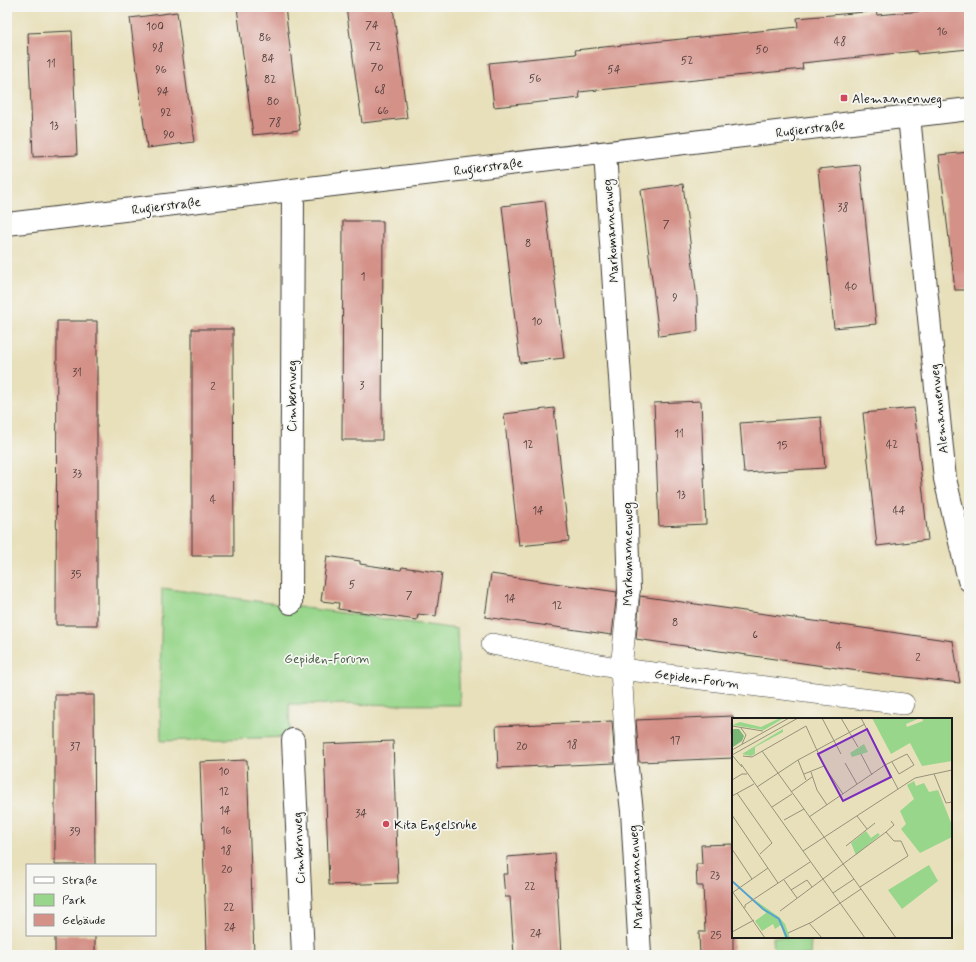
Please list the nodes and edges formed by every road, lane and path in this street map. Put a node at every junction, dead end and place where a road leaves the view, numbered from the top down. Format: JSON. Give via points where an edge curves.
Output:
{"nodes":[{"id":1,"x":969,"y":109,"type":"edge"},
{"id":2,"x":909,"y":116,"type":"junction"},
{"id":3,"x":604,"y":153,"type":"junction"},
{"id":4,"x":293,"y":190,"type":"junction"},
{"id":5,"x":7,"y":224,"type":"edge"},
{"id":6,"x":969,"y":580,"type":"edge"},
{"id":7,"x":629,"y":590,"type":"joint"},
{"id":8,"x":291,"y":603,"type":"dead end"},
{"id":9,"x":492,"y":644,"type":"dead end"},
{"id":10,"x":621,"y":669,"type":"junction"},
{"id":11,"x":904,"y":704,"type":"dead end"},
{"id":12,"x":293,"y":740,"type":"dead end"},
{"id":13,"x":627,"y":768,"type":"joint"},
{"id":14,"x":303,"y":955,"type":"edge"},
{"id":15,"x":640,"y":955,"type":"edge"}],
"edges":[{"from":1,"to":2,"type":"street","name":"Rugierstraße"},
{"from":2,"to":3,"type":"street","name":"Rugierstraße"},
{"from":2,"to":6,"type":"street","name":"Alemannenweg","via":[[945,479]]},
{"from":3,"to":4,"type":"street","name":"Rugierstraße"},
{"from":3,"to":7,"type":"street","name":"Markomannenweg","via":[[624,437]]},
{"from":4,"to":5,"type":"street","name":"Rugierstraße"},
{"from":4,"to":8,"type":"street","name":"Cimbernweg"},
{"from":7,"to":10,"type":"street","name":"Markomannenweg"},
{"from":9,"to":10,"type":"street","name":"Gepiden-Forum"},
{"from":10,"to":11,"type":"street","name":"Gepiden-Forum"},
{"from":10,"to":13,"type":"street","name":"Markomannenweg"},
{"from":12,"to":14,"type":"street","name":"Cimbernweg"},
{"from":13,"to":15,"type":"street","name":"Markomannenweg","via":[[632,811]]}]}
